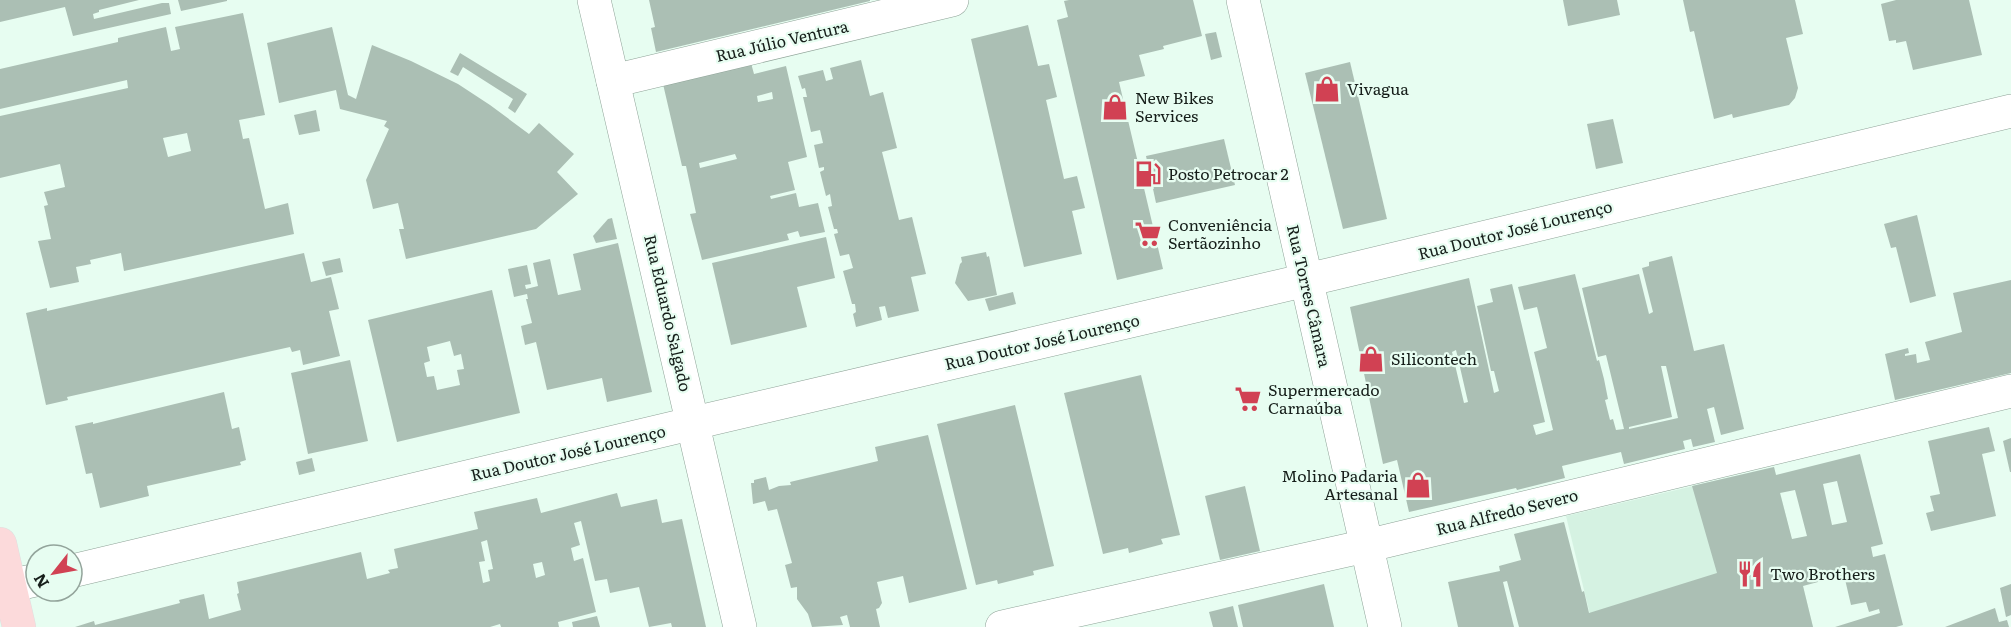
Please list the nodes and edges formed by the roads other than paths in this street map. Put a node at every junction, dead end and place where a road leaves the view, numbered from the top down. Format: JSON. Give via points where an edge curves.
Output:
{"nodes":[{"id":1,"x":594,"y":0,"type":"edge"},
{"id":2,"x":952,"y":0,"type":"edge"},
{"id":3,"x":1243,"y":0,"type":"edge"},
{"id":4,"x":613,"y":81,"type":"junction"},
{"id":5,"x":2011,"y":111,"type":"edge"},
{"id":6,"x":1306,"y":280,"type":"junction"},
{"id":7,"x":2011,"y":391,"type":"edge"},
{"id":8,"x":694,"y":423,"type":"junction"},
{"id":9,"x":0,"y":544,"type":"edge"},
{"id":10,"x":1366,"y":546,"type":"junction"},
{"id":11,"x":84,"y":568,"type":"edge"},
{"id":12,"x":15,"y":585,"type":"edge"},
{"id":13,"x":19,"y":627,"type":"edge"},
{"id":14,"x":740,"y":627,"type":"edge"},
{"id":15,"x":1002,"y":627,"type":"edge"},
{"id":16,"x":1385,"y":627,"type":"edge"}],
"edges":[{"from":1,"to":4,"type":"street","name":"Rua Eduardo Salgado"},
{"from":2,"to":4,"type":"street","name":"Rua Júlio Ventura"},
{"from":3,"to":6,"type":"street","name":"Rua Torres Câmara"},
{"from":4,"to":8,"type":"street","name":"Rua Eduardo Salgado"},
{"from":5,"to":6,"type":"street","name":"Rua Doutor José Lourenço"},
{"from":6,"to":8,"type":"street","name":"Rua Doutor José Lourenço"},
{"from":6,"to":10,"type":"street","name":"Rua Torres Câmara"},
{"from":7,"to":10,"type":"street","name":"Rua Alfredo Severo"},
{"from":8,"to":11,"type":"street","name":"Rua Doutor José Lourenço"},
{"from":8,"to":14,"type":"street","name":"Rua Eduardo Salgado"},
{"from":9,"to":12,"type":"main road"},
{"from":10,"to":15,"type":"street","name":"Rua Alfredo Severo"},
{"from":10,"to":16,"type":"street","name":"Rua Torres Câmara"},
{"from":12,"to":13,"type":"main road"}]}
